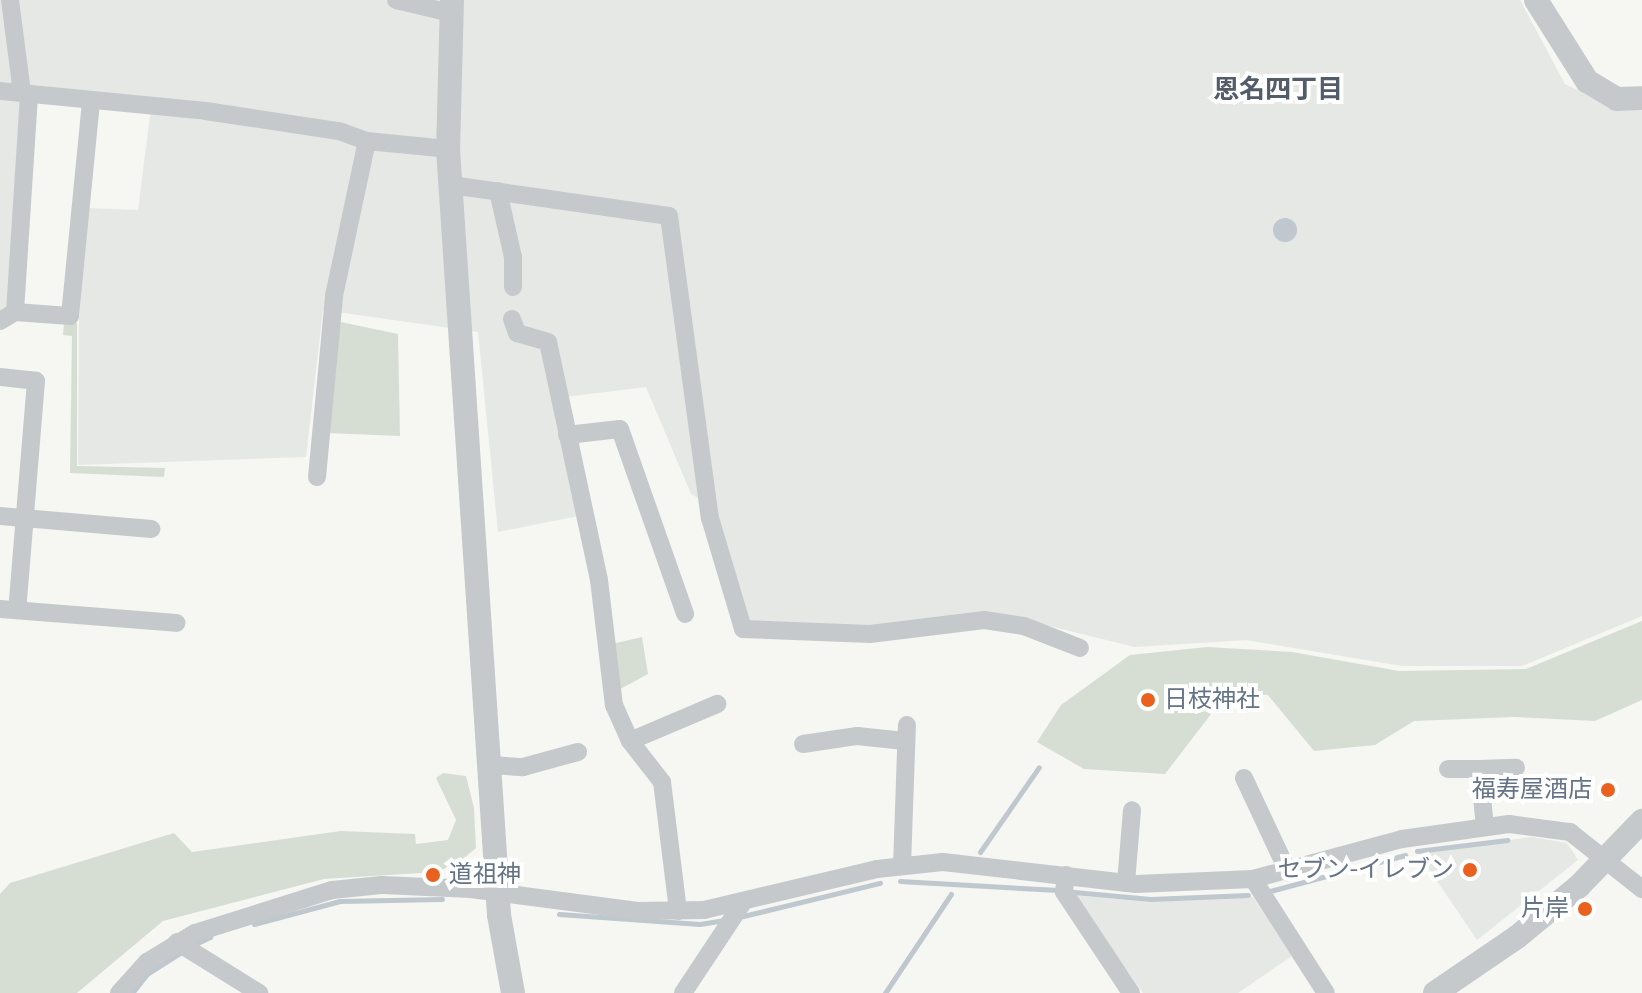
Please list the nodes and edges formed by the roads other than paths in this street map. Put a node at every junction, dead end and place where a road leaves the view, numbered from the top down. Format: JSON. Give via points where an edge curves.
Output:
{"nodes":[{"id":1,"x":10,"y":0,"type":"edge"},
{"id":2,"x":396,"y":0,"type":"edge"},
{"id":3,"x":1536,"y":0,"type":"edge"},
{"id":4,"x":451,"y":6,"type":"edge"},
{"id":5,"x":0,"y":91,"type":"edge"},
{"id":6,"x":26,"y":94,"type":"junction"},
{"id":7,"x":1642,"y":98,"type":"edge"},
{"id":8,"x":91,"y":100,"type":"junction"},
{"id":9,"x":367,"y":141,"type":"junction"},
{"id":10,"x":448,"y":149,"type":"junction"},
{"id":11,"x":451,"y":185,"type":"junction"},
{"id":12,"x":498,"y":191,"type":"junction"},
{"id":13,"x":513,"y":287,"type":"dead end"},
{"id":14,"x":8,"y":316,"type":"edge"},
{"id":15,"x":512,"y":319,"type":"dead end"},
{"id":16,"x":0,"y":377,"type":"edge"},
{"id":17,"x":567,"y":435,"type":"junction"},
{"id":18,"x":317,"y":477,"type":"dead end"},
{"id":19,"x":0,"y":516,"type":"edge"},
{"id":20,"x":24,"y":518,"type":"junction"},
{"id":21,"x":151,"y":529,"type":"dead end"},
{"id":22,"x":8,"y":609,"type":"edge"},
{"id":23,"x":685,"y":614,"type":"dead end"},
{"id":24,"x":176,"y":623,"type":"dead end"},
{"id":25,"x":1080,"y":648,"type":"dead end"},
{"id":26,"x":717,"y":704,"type":"dead end"},
{"id":27,"x":814,"y":737,"type":"dead end"},
{"id":28,"x":630,"y":741,"type":"junction"},
{"id":29,"x":578,"y":752,"type":"dead end"},
{"id":30,"x":491,"y":765,"type":"junction"},
{"id":31,"x":1516,"y":768,"type":"dead end"},
{"id":32,"x":1448,"y":769,"type":"dead end"},
{"id":33,"x":1479,"y":769,"type":"junction"},
{"id":34,"x":1245,"y":790,"type":"dead end"},
{"id":35,"x":1132,"y":810,"type":"dead end"},
{"id":36,"x":1642,"y":821,"type":"edge"},
{"id":37,"x":1485,"y":826,"type":"junction"},
{"id":38,"x":1606,"y":860,"type":"junction"},
{"id":39,"x":902,"y":866,"type":"junction"},
{"id":40,"x":1288,"y":872,"type":"junction"},
{"id":41,"x":1066,"y":875,"type":"junction"},
{"id":42,"x":1253,"y":879,"type":"junction"},
{"id":43,"x":1126,"y":883,"type":"junction"},
{"id":44,"x":1642,"y":889,"type":"edge"},
{"id":45,"x":498,"y":892,"type":"junction"},
{"id":46,"x":678,"y":911,"type":"junction"},
{"id":47,"x":735,"y":914,"type":"junction"},
{"id":48,"x":177,"y":942,"type":"junction"},
{"id":49,"x":511,"y":992,"type":"edge"},
{"id":50,"x":119,"y":993,"type":"edge"},
{"id":51,"x":259,"y":993,"type":"edge"},
{"id":52,"x":683,"y":993,"type":"edge"},
{"id":53,"x":1131,"y":993,"type":"edge"},
{"id":54,"x":1326,"y":993,"type":"edge"},
{"id":55,"x":1435,"y":993,"type":"edge"}],
"edges":[{"from":1,"to":6,"type":"street"},
{"from":2,"to":4,"type":"street"},
{"from":3,"to":7,"type":"street","via":[[1587,81],[1617,99]]},
{"from":4,"to":10,"type":"street"},
{"from":5,"to":6,"type":"street"},
{"from":6,"to":8,"type":"street"},
{"from":6,"to":14,"type":"street"},
{"from":8,"to":9,"type":"street","via":[[206,111],[339,131]]},
{"from":8,"to":14,"type":"street","via":[[70,316]]},
{"from":9,"to":10,"type":"street"},
{"from":9,"to":18,"type":"street","via":[[334,296]]},
{"from":10,"to":11,"type":"street"},
{"from":11,"to":12,"type":"street"},
{"from":11,"to":30,"type":"street"},
{"from":12,"to":13,"type":"street","via":[[513,257]]},
{"from":12,"to":25,"type":"street","via":[[669,216],[710,518],[743,629],[870,634],[984,620],[1024,626]]},
{"from":15,"to":17,"type":"street","via":[[517,333],[548,342]]},
{"from":16,"to":20,"type":"street","via":[[36,381]]},
{"from":17,"to":23,"type":"street","via":[[620,429]]},
{"from":17,"to":28,"type":"street","via":[[599,580],[614,705]]},
{"from":19,"to":20,"type":"street"},
{"from":20,"to":21,"type":"street"},
{"from":20,"to":22,"type":"street"},
{"from":22,"to":24,"type":"street"},
{"from":26,"to":28,"type":"street"},
{"from":27,"to":39,"type":"street","via":[[906,733]]},
{"from":28,"to":46,"type":"street","via":[[662,782]]},
{"from":29,"to":30,"type":"street","via":[[523,767]]},
{"from":30,"to":45,"type":"street"},
{"from":31,"to":33,"type":"street"},
{"from":32,"to":33,"type":"street"},
{"from":33,"to":37,"type":"street"},
{"from":34,"to":40,"type":"street"},
{"from":35,"to":43,"type":"street"},
{"from":36,"to":38,"type":"street"},
{"from":37,"to":38,"type":"street","via":[[1526,824],[1570,832]]},
{"from":37,"to":40,"type":"street","via":[[1402,839]]},
{"from":38,"to":44,"type":"street"},
{"from":38,"to":55,"type":"street","via":[[1517,937]]},
{"from":39,"to":41,"type":"street","via":[[943,862]]},
{"from":39,"to":47,"type":"street"},
{"from":40,"to":42,"type":"street"},
{"from":41,"to":43,"type":"street"},
{"from":41,"to":53,"type":"street","via":[[1064,892]]},
{"from":42,"to":43,"type":"street"},
{"from":42,"to":54,"type":"street"},
{"from":45,"to":46,"type":"street","via":[[638,911]]},
{"from":45,"to":48,"type":"street","via":[[382,885],[332,890]]},
{"from":45,"to":49,"type":"street"},
{"from":46,"to":47,"type":"street"},
{"from":47,"to":52,"type":"street"},
{"from":48,"to":50,"type":"street","via":[[147,962]]},
{"from":48,"to":51,"type":"street"}]}
